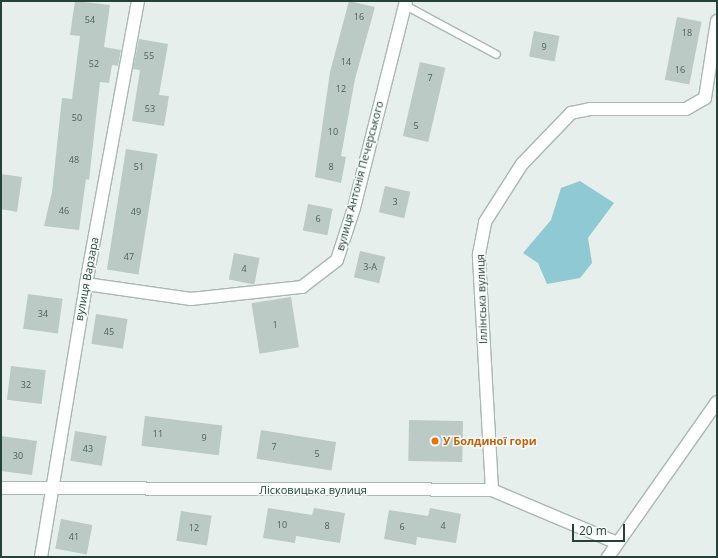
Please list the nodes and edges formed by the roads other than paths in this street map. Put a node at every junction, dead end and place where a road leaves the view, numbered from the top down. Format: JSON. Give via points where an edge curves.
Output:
{"nodes":[{"id":1,"x":138,"y":1,"type":"edge"},
{"id":2,"x":406,"y":3,"type":"edge"},
{"id":3,"x":717,"y":21,"type":"edge"},
{"id":4,"x":496,"y":54,"type":"dead end"},
{"id":5,"x":86,"y":284,"type":"junction"},
{"id":6,"x":717,"y":402,"type":"edge"},
{"id":7,"x":1,"y":488,"type":"edge"},
{"id":8,"x":52,"y":489,"type":"junction"},
{"id":9,"x":492,"y":490,"type":"junction"},
{"id":10,"x":615,"y":542,"type":"junction"},
{"id":11,"x":41,"y":557,"type":"edge"},
{"id":12,"x":608,"y":557,"type":"edge"}],
"edges":[{"from":1,"to":5,"type":"street","name":"вулиця Варзара"},
{"from":2,"to":4,"type":"lane"},
{"from":2,"to":5,"type":"street","name":"вулиця Антонія Печерського","via":[[337,260],[302,287],[191,299]]},
{"from":3,"to":9,"type":"street","name":"Іллінська вулиця","via":[[705,98],[686,109],[590,109],[571,114],[522,164],[485,222],[479,254]]},
{"from":5,"to":8,"type":"street","name":"вулиця Варзара"},
{"from":6,"to":10,"type":"street"},
{"from":7,"to":8,"type":"street","name":"Лісковицька вулиця"},
{"from":8,"to":9,"type":"street","name":"Лісковицька вулиця"},
{"from":8,"to":11,"type":"street","name":"вулиця Варзара"},
{"from":9,"to":10,"type":"street","name":"Лісковицька вулиця"},
{"from":10,"to":12,"type":"street"}]}
